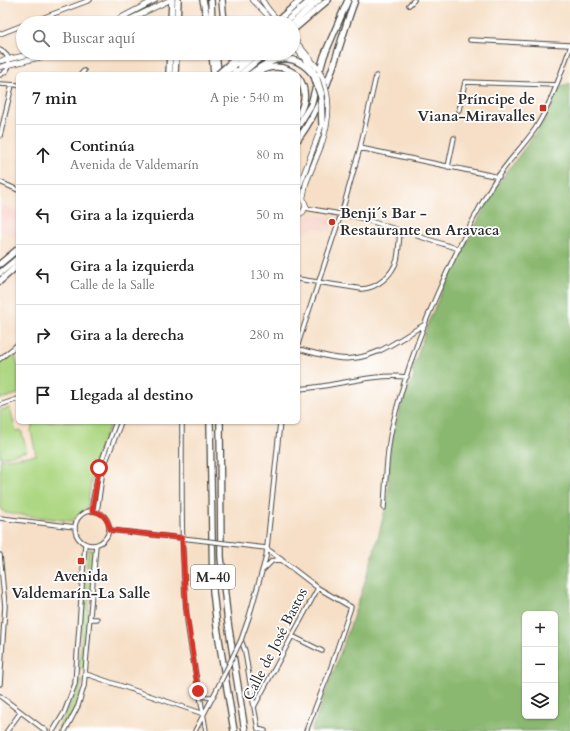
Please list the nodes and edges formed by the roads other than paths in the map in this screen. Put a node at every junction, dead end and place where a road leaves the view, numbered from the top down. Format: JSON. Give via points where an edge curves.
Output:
{"nodes":[{"id":1,"x":90,"y":0,"type":"edge"},
{"id":2,"x":154,"y":0,"type":"edge"},
{"id":3,"x":171,"y":0,"type":"edge"},
{"id":4,"x":178,"y":0,"type":"edge"},
{"id":5,"x":203,"y":0,"type":"edge"},
{"id":6,"x":211,"y":0,"type":"edge"},
{"id":7,"x":222,"y":0,"type":"edge"},
{"id":8,"x":253,"y":0,"type":"edge"},
{"id":9,"x":262,"y":0,"type":"edge"},
{"id":10,"x":311,"y":0,"type":"edge"},
{"id":11,"x":320,"y":0,"type":"edge"},
{"id":12,"x":328,"y":0,"type":"edge"},
{"id":13,"x":348,"y":0,"type":"edge"},
{"id":14,"x":355,"y":0,"type":"edge"},
{"id":15,"x":414,"y":0,"type":"edge"},
{"id":16,"x":299,"y":1,"type":"edge"},
{"id":17,"x":409,"y":5,"type":"dead end"},
{"id":18,"x":267,"y":10,"type":"junction"},
{"id":19,"x":48,"y":16,"type":"edge"},
{"id":20,"x":124,"y":16,"type":"edge"},
{"id":21,"x":136,"y":16,"type":"edge"},
{"id":22,"x":171,"y":16,"type":"edge"},
{"id":23,"x":178,"y":16,"type":"edge"},
{"id":24,"x":206,"y":16,"type":"edge"},
{"id":25,"x":212,"y":16,"type":"edge"},
{"id":26,"x":223,"y":16,"type":"edge"},
{"id":27,"x":271,"y":16,"type":"edge"},
{"id":28,"x":273,"y":16,"type":"edge"},
{"id":29,"x":283,"y":16,"type":"edge"},
{"id":30,"x":292,"y":16,"type":"edge"},
{"id":31,"x":300,"y":16,"type":"edge"},
{"id":32,"x":300,"y":24,"type":"edge"},
{"id":33,"x":16,"y":28,"type":"edge"},
{"id":34,"x":0,"y":34,"type":"edge"},
{"id":35,"x":470,"y":40,"type":"dead end"},
{"id":36,"x":570,"y":45,"type":"edge"},
{"id":37,"x":300,"y":48,"type":"edge"},
{"id":38,"x":570,"y":48,"type":"edge"},
{"id":39,"x":0,"y":50,"type":"edge"},
{"id":40,"x":300,"y":50,"type":"edge"},
{"id":41,"x":305,"y":55,"type":"junction"},
{"id":42,"x":16,"y":57,"type":"edge"},
{"id":43,"x":9,"y":59,"type":"junction"},
{"id":44,"x":30,"y":60,"type":"edge"},
{"id":45,"x":170,"y":60,"type":"edge"},
{"id":46,"x":176,"y":60,"type":"edge"},
{"id":47,"x":213,"y":60,"type":"edge"},
{"id":48,"x":217,"y":60,"type":"edge"},
{"id":49,"x":231,"y":60,"type":"edge"},
{"id":50,"x":249,"y":60,"type":"edge"},
{"id":51,"x":255,"y":60,"type":"edge"},
{"id":52,"x":273,"y":60,"type":"edge"},
{"id":53,"x":293,"y":60,"type":"edge"},
{"id":54,"x":0,"y":61,"type":"edge"},
{"id":55,"x":236,"y":61,"type":"joint"},
{"id":56,"x":10,"y":65,"type":"junction"},
{"id":57,"x":0,"y":67,"type":"edge"},
{"id":58,"x":169,"y":72,"type":"edge"},
{"id":59,"x":175,"y":72,"type":"edge"},
{"id":60,"x":214,"y":72,"type":"edge"},
{"id":61,"x":218,"y":72,"type":"edge"},
{"id":62,"x":221,"y":72,"type":"edge"},
{"id":63,"x":226,"y":72,"type":"edge"},
{"id":64,"x":235,"y":72,"type":"edge"},
{"id":65,"x":236,"y":72,"type":"edge"},
{"id":66,"x":237,"y":72,"type":"edge"},
{"id":67,"x":254,"y":72,"type":"edge"},
{"id":68,"x":260,"y":72,"type":"edge"},
{"id":69,"x":292,"y":72,"type":"edge"},
{"id":70,"x":316,"y":73,"type":"junction"},
{"id":71,"x":0,"y":75,"type":"edge"},
{"id":72,"x":376,"y":76,"type":"dead end"},
{"id":73,"x":300,"y":81,"type":"edge"},
{"id":74,"x":0,"y":84,"type":"edge"},
{"id":75,"x":12,"y":84,"type":"junction"},
{"id":76,"x":16,"y":85,"type":"edge"},
{"id":77,"x":557,"y":85,"type":"junction"},
{"id":78,"x":300,"y":110,"type":"edge"},
{"id":79,"x":459,"y":110,"type":"dead end"},
{"id":80,"x":300,"y":122,"type":"edge"},
{"id":81,"x":322,"y":125,"type":"joint"},
{"id":82,"x":0,"y":136,"type":"edge"},
{"id":83,"x":300,"y":136,"type":"edge"},
{"id":84,"x":454,"y":138,"type":"dead end"},
{"id":85,"x":360,"y":148,"type":"junction"},
{"id":86,"x":448,"y":167,"type":"junction"},
{"id":87,"x":499,"y":177,"type":"junction"},
{"id":88,"x":0,"y":182,"type":"edge"},
{"id":89,"x":300,"y":185,"type":"edge"},
{"id":90,"x":16,"y":189,"type":"edge"},
{"id":91,"x":300,"y":196,"type":"edge"},
{"id":92,"x":304,"y":198,"type":"junction"},
{"id":93,"x":306,"y":208,"type":"junction"},
{"id":94,"x":300,"y":214,"type":"edge"},
{"id":95,"x":342,"y":214,"type":"junction"},
{"id":96,"x":400,"y":231,"type":"junction"},
{"id":97,"x":459,"y":249,"type":"junction"},
{"id":98,"x":16,"y":251,"type":"edge"},
{"id":99,"x":16,"y":260,"type":"edge"},
{"id":100,"x":0,"y":264,"type":"edge"},
{"id":101,"x":16,"y":267,"type":"edge"},
{"id":102,"x":16,"y":272,"type":"edge"},
{"id":103,"x":0,"y":273,"type":"edge"},
{"id":104,"x":300,"y":279,"type":"edge"},
{"id":105,"x":0,"y":281,"type":"edge"},
{"id":106,"x":319,"y":282,"type":"junction"},
{"id":107,"x":0,"y":286,"type":"edge"},
{"id":108,"x":425,"y":324,"type":"junction"},
{"id":109,"x":300,"y":338,"type":"edge"},
{"id":110,"x":16,"y":346,"type":"edge"},
{"id":111,"x":300,"y":349,"type":"edge"},
{"id":112,"x":0,"y":359,"type":"edge"},
{"id":113,"x":407,"y":377,"type":"junction"},
{"id":114,"x":300,"y":388,"type":"edge"},
{"id":115,"x":16,"y":400,"type":"edge"},
{"id":116,"x":0,"y":405,"type":"edge"},
{"id":117,"x":115,"y":424,"type":"edge"},
{"id":118,"x":120,"y":424,"type":"edge"},
{"id":119,"x":182,"y":424,"type":"edge"},
{"id":120,"x":209,"y":424,"type":"edge"},
{"id":121,"x":220,"y":424,"type":"edge"},
{"id":122,"x":280,"y":424,"type":"edge"},
{"id":123,"x":384,"y":508,"type":"dead end"},
{"id":124,"x":92,"y":511,"type":"junction"},
{"id":125,"x":98,"y":512,"type":"junction"},
{"id":126,"x":0,"y":518,"type":"edge"},
{"id":127,"x":75,"y":527,"type":"junction"},
{"id":128,"x":110,"y":530,"type":"junction"},
{"id":129,"x":182,"y":538,"type":"junction"},
{"id":130,"x":85,"y":544,"type":"junction"},
{"id":131,"x":96,"y":545,"type":"junction"},
{"id":132,"x":266,"y":548,"type":"junction"},
{"id":133,"x":0,"y":555,"type":"edge"},
{"id":134,"x":281,"y":559,"type":"junction"},
{"id":135,"x":262,"y":572,"type":"junction"},
{"id":136,"x":318,"y":588,"type":"junction"},
{"id":137,"x":90,"y":619,"type":"junction"},
{"id":138,"x":97,"y":619,"type":"dead end"},
{"id":139,"x":292,"y":636,"type":"junction"},
{"id":140,"x":241,"y":640,"type":"junction"},
{"id":141,"x":322,"y":651,"type":"dead end"},
{"id":142,"x":86,"y":674,"type":"junction"},
{"id":143,"x":0,"y":684,"type":"edge"},
{"id":144,"x":198,"y":691,"type":"junction"},
{"id":145,"x":0,"y":696,"type":"edge"},
{"id":146,"x":213,"y":697,"type":"junction"},
{"id":147,"x":254,"y":707,"type":"junction"},
{"id":148,"x":20,"y":713,"type":"junction"},
{"id":149,"x":204,"y":714,"type":"junction"},
{"id":150,"x":7,"y":731,"type":"edge"},
{"id":151,"x":46,"y":731,"type":"edge"},
{"id":152,"x":53,"y":731,"type":"edge"},
{"id":153,"x":65,"y":731,"type":"edge"},
{"id":154,"x":195,"y":731,"type":"edge"},
{"id":155,"x":206,"y":731,"type":"edge"},
{"id":156,"x":234,"y":731,"type":"edge"},
{"id":157,"x":245,"y":731,"type":"edge"},
{"id":158,"x":265,"y":731,"type":"edge"},
{"id":159,"x":306,"y":731,"type":"edge"}],
"edges":[{"from":1,"to":19,"type":"street"},
{"from":2,"to":20,"type":"main road"},
{"from":3,"to":21,"type":"main road"},
{"from":3,"to":22,"type":"highway"},
{"from":4,"to":23,"type":"highway"},
{"from":5,"to":24,"type":"highway"},
{"from":6,"to":25,"type":"highway"},
{"from":7,"to":26,"type":"highway"},
{"from":8,"to":18,"type":"main road"},
{"from":9,"to":18,"type":"main road"},
{"from":10,"to":30,"type":"highway"},
{"from":11,"to":31,"type":"highway"},
{"from":12,"to":32,"type":"highway"},
{"from":13,"to":80,"type":"highway","via":[[324,56],[310,105]]},
{"from":14,"to":83,"type":"highway","via":[[324,94]]},
{"from":15,"to":17,"type":"street"},
{"from":16,"to":29,"type":"highway"},
{"from":18,"to":27,"type":"main road"},
{"from":18,"to":28,"type":"main road","bridge":true},
{"from":33,"to":34,"type":"street"},
{"from":35,"to":36,"type":"street"},
{"from":37,"to":41,"type":"main road"},
{"from":38,"to":77,"type":"street"},
{"from":39,"to":43,"type":"street"},
{"from":40,"to":41,"type":"main road"},
{"from":41,"to":70,"type":"main road"},
{"from":42,"to":43,"type":"main road"},
{"from":43,"to":54,"type":"main road"},
{"from":43,"to":56,"type":"street"},
{"from":44,"to":56,"type":"main road"},
{"from":45,"to":58,"type":"highway"},
{"from":46,"to":59,"type":"highway"},
{"from":47,"to":60,"type":"highway"},
{"from":48,"to":61,"type":"highway"},
{"from":49,"to":64,"type":"highway"},
{"from":50,"to":65,"type":"highway"},
{"from":51,"to":66,"type":"highway"},
{"from":52,"to":67,"type":"highway"},
{"from":53,"to":70,"type":"highway"},
{"from":55,"to":62,"type":"highway","bridge":true},
{"from":55,"to":63,"type":"highway","bridge":true},
{"from":56,"to":57,"type":"main road"},
{"from":56,"to":71,"type":"street","via":[[6,72]]},
{"from":68,"to":69,"type":"highway","via":[[274,66]]},
{"from":70,"to":81,"type":"highway","bridge":true,"via":[[321,97]]},
{"from":70,"to":92,"type":"main road","bridge":true,"via":[[325,84],[329,105],[327,126],[306,183]]},
{"from":72,"to":85,"type":"street"},
{"from":73,"to":78,"type":"highway","via":[[305,98]]},
{"from":74,"to":75,"type":"street"},
{"from":75,"to":76,"type":"street"},
{"from":75,"to":82,"type":"street"},
{"from":77,"to":79,"type":"street","via":[[465,82]]},
{"from":77,"to":87,"type":"street","via":[[534,129]]},
{"from":81,"to":89,"type":"main road"},
{"from":84,"to":86,"type":"street"},
{"from":85,"to":86,"type":"street"},
{"from":85,"to":95,"type":"street"},
{"from":86,"to":87,"type":"street"},
{"from":87,"to":97,"type":"street","via":[[492,185]]},
{"from":88,"to":90,"type":"street"},
{"from":91,"to":92,"type":"main road"},
{"from":92,"to":93,"type":"main road"},
{"from":93,"to":94,"type":"main road"},
{"from":93,"to":95,"type":"street"},
{"from":95,"to":96,"type":"street"},
{"from":95,"to":106,"type":"street"},
{"from":96,"to":97,"type":"street"},
{"from":96,"to":106,"type":"street","via":[[396,260],[378,286],[362,289]]},
{"from":97,"to":108,"type":"street"},
{"from":98,"to":100,"type":"highway"},
{"from":99,"to":103,"type":"highway"},
{"from":101,"to":105,"type":"highway"},
{"from":102,"to":107,"type":"highway"},
{"from":104,"to":106,"type":"street"},
{"from":106,"to":109,"type":"street"},
{"from":108,"to":111,"type":"street","via":[[367,356],[338,358]]},
{"from":108,"to":113,"type":"street"},
{"from":110,"to":112,"type":"street"},
{"from":113,"to":114,"type":"street","via":[[367,379],[320,388]]},
{"from":113,"to":123,"type":"street","via":[[392,426]]},
{"from":115,"to":116,"type":"street"},
{"from":117,"to":124,"type":"street","via":[[99,468]]},
{"from":118,"to":125,"type":"street","via":[[103,469]]},
{"from":119,"to":129,"type":"street"},
{"from":120,"to":156,"type":"highway","number":"M-40","via":[[213,591]]},
{"from":121,"to":157,"type":"highway","number":"M-40","via":[[222,557],[228,624]]},
{"from":122,"to":132,"type":"street"},
{"from":124,"to":125,"type":"street"},
{"from":124,"to":127,"type":"street","via":[[80,517]]},
{"from":125,"to":128,"type":"street","via":[[108,521]]},
{"from":126,"to":127,"type":"street"},
{"from":127,"to":130,"type":"street","via":[[76,535]]},
{"from":128,"to":129,"type":"street"},
{"from":128,"to":131,"type":"street","via":[[107,538]]},
{"from":129,"to":132,"type":"street","bridge":true},
{"from":129,"to":144,"type":"street","via":[[186,608]]},
{"from":130,"to":131,"type":"street"},
{"from":130,"to":152,"type":"street","via":[[75,684],[64,713]]},
{"from":131,"to":137,"type":"street"},
{"from":132,"to":134,"type":"street"},
{"from":132,"to":135,"type":"street"},
{"from":133,"to":143,"type":"street","via":[[5,606]]},
{"from":134,"to":135,"type":"street","via":[[268,564]]},
{"from":134,"to":136,"type":"street"},
{"from":135,"to":140,"type":"street"},
{"from":136,"to":139,"type":"street","name":"Calle de José Bastos"},
{"from":136,"to":159,"type":"street","via":[[349,604],[352,610]]},
{"from":137,"to":138,"type":"street"},
{"from":137,"to":142,"type":"street"},
{"from":139,"to":141,"type":"street"},
{"from":139,"to":147,"type":"street","name":"Calle de José Bastos"},
{"from":140,"to":146,"type":"street","bridge":true},
{"from":140,"to":147,"type":"street"},
{"from":142,"to":149,"type":"street"},
{"from":142,"to":153,"type":"street","via":[[78,706]]},
{"from":144,"to":146,"type":"street","via":[[202,696]]},
{"from":144,"to":149,"type":"street"},
{"from":145,"to":148,"type":"street"},
{"from":146,"to":149,"type":"street"},
{"from":147,"to":158,"type":"street","name":"Calle de José Bastos","via":[[258,728]]},
{"from":148,"to":150,"type":"street"},
{"from":148,"to":151,"type":"street"},
{"from":149,"to":154,"type":"street"},
{"from":149,"to":155,"type":"street"}]}
